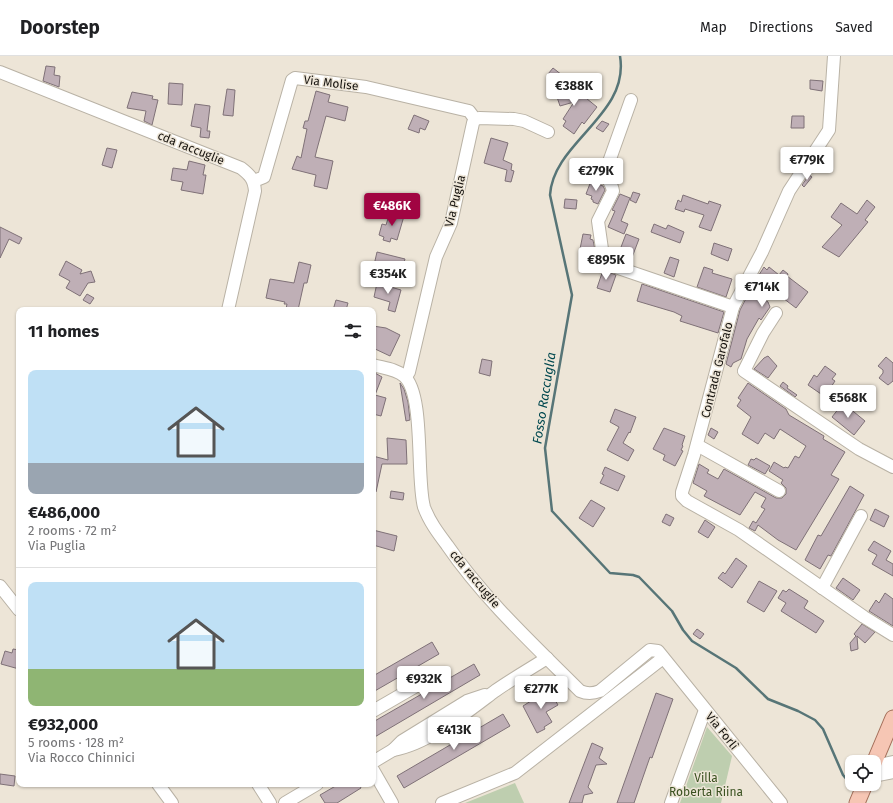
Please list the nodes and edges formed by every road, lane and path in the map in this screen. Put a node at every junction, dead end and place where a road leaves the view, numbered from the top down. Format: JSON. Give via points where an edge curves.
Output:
{"nodes":[{"id":1,"x":834,"y":56,"type":"edge"},
{"id":2,"x":0,"y":72,"type":"edge"},
{"id":3,"x":631,"y":100,"type":"dead end"},
{"id":4,"x":476,"y":120,"type":"junction"},
{"id":5,"x":548,"y":132,"type":"dead end"},
{"id":6,"x":254,"y":181,"type":"junction"},
{"id":7,"x":229,"y":307,"type":"edge"},
{"id":8,"x":733,"y":307,"type":"junction"},
{"id":9,"x":776,"y":313,"type":"dead end"},
{"id":10,"x":376,"y":366,"type":"edge"},
{"id":11,"x":406,"y":377,"type":"junction"},
{"id":12,"x":697,"y":445,"type":"junction"},
{"id":13,"x":893,"y":467,"type":"edge"},
{"id":14,"x":779,"y":491,"type":"dead end"},
{"id":15,"x":862,"y":516,"type":"dead end"},
{"id":16,"x":0,"y":586,"type":"edge"},
{"id":17,"x":822,"y":588,"type":"junction"},
{"id":18,"x":16,"y":606,"type":"edge"},
{"id":19,"x":893,"y":635,"type":"edge"},
{"id":20,"x":546,"y":658,"type":"junction"},
{"id":21,"x":663,"y":658,"type":"junction"},
{"id":22,"x":437,"y":674,"type":"dead end"},
{"id":23,"x":376,"y":709,"type":"edge"},
{"id":24,"x":705,"y":710,"type":"junction"},
{"id":25,"x":893,"y":718,"type":"edge"},
{"id":26,"x":877,"y":755,"type":"edge"},
{"id":27,"x":376,"y":760,"type":"edge"},
{"id":28,"x":893,"y":762,"type":"edge"},
{"id":29,"x":881,"y":765,"type":"edge"},
{"id":30,"x":893,"y":772,"type":"edge"},
{"id":31,"x":376,"y":775,"type":"edge"},
{"id":32,"x":881,"y":775,"type":"edge"},
{"id":33,"x":160,"y":787,"type":"edge"},
{"id":34,"x":260,"y":787,"type":"edge"},
{"id":35,"x":312,"y":787,"type":"edge"},
{"id":36,"x":862,"y":791,"type":"edge"},
{"id":37,"x":172,"y":803,"type":"edge"},
{"id":38,"x":270,"y":803,"type":"edge"},
{"id":39,"x":286,"y":803,"type":"edge"},
{"id":40,"x":392,"y":803,"type":"edge"},
{"id":41,"x":442,"y":803,"type":"edge"},
{"id":42,"x":671,"y":803,"type":"edge"},
{"id":43,"x":781,"y":803,"type":"edge"},
{"id":44,"x":857,"y":803,"type":"edge"}],
"edges":[{"from":1,"to":8,"type":"street","name":"Contrada Garofalo","via":[[829,130],[789,191],[762,252]]},
{"from":2,"to":6,"type":"street","name":"cda raccuglie","via":[[241,168]]},
{"from":3,"to":8,"type":"street","via":[[605,173],[606,180],[613,186],[613,191],[598,221],[604,264]]},
{"from":4,"to":5,"type":"street","via":[[514,119]]},
{"from":4,"to":6,"type":"street","name":"Via Molise","via":[[469,111],[403,95],[366,87],[295,78],[292,80],[264,177]]},
{"from":4,"to":11,"type":"street","name":"Via Puglia","via":[[472,123],[451,223],[436,256]]},
{"from":6,"to":7,"type":"street","via":[[255,191]]},
{"from":8,"to":12,"type":"street","name":"Contrada Garofalo"},
{"from":9,"to":13,"type":"street","via":[[763,332],[744,371],[859,449]]},
{"from":10,"to":11,"type":"street"},
{"from":11,"to":20,"type":"street","name":"cda raccuglie","via":[[414,399],[424,505],[430,521],[476,584]]},
{"from":12,"to":14,"type":"street"},
{"from":12,"to":17,"type":"street","name":"Contrada Garofalo","via":[[682,496],[739,530]]},
{"from":15,"to":17,"type":"street"},
{"from":16,"to":18,"type":"street"},
{"from":17,"to":19,"type":"street","name":"Contrada Garofalo"},
{"from":20,"to":21,"type":"street","name":"cda raccuglie","via":[[580,691],[592,694],[600,691],[650,650],[658,651]]},
{"from":20,"to":27,"type":"street","via":[[495,691],[467,702],[402,741]]},
{"from":21,"to":24,"type":"street","name":"Via Forlì"},
{"from":21,"to":41,"type":"street","via":[[515,773]]},
{"from":22,"to":23,"type":"street"},
{"from":24,"to":42,"type":"street"},
{"from":24,"to":43,"type":"street","name":"Via Forlì"},
{"from":25,"to":26,"type":"main road"},
{"from":28,"to":29,"type":"street"},
{"from":30,"to":32,"type":"street"},
{"from":31,"to":40,"type":"street"},
{"from":33,"to":37,"type":"street"},
{"from":34,"to":38,"type":"street"},
{"from":35,"to":39,"type":"street"},
{"from":36,"to":44,"type":"main road"}]}
